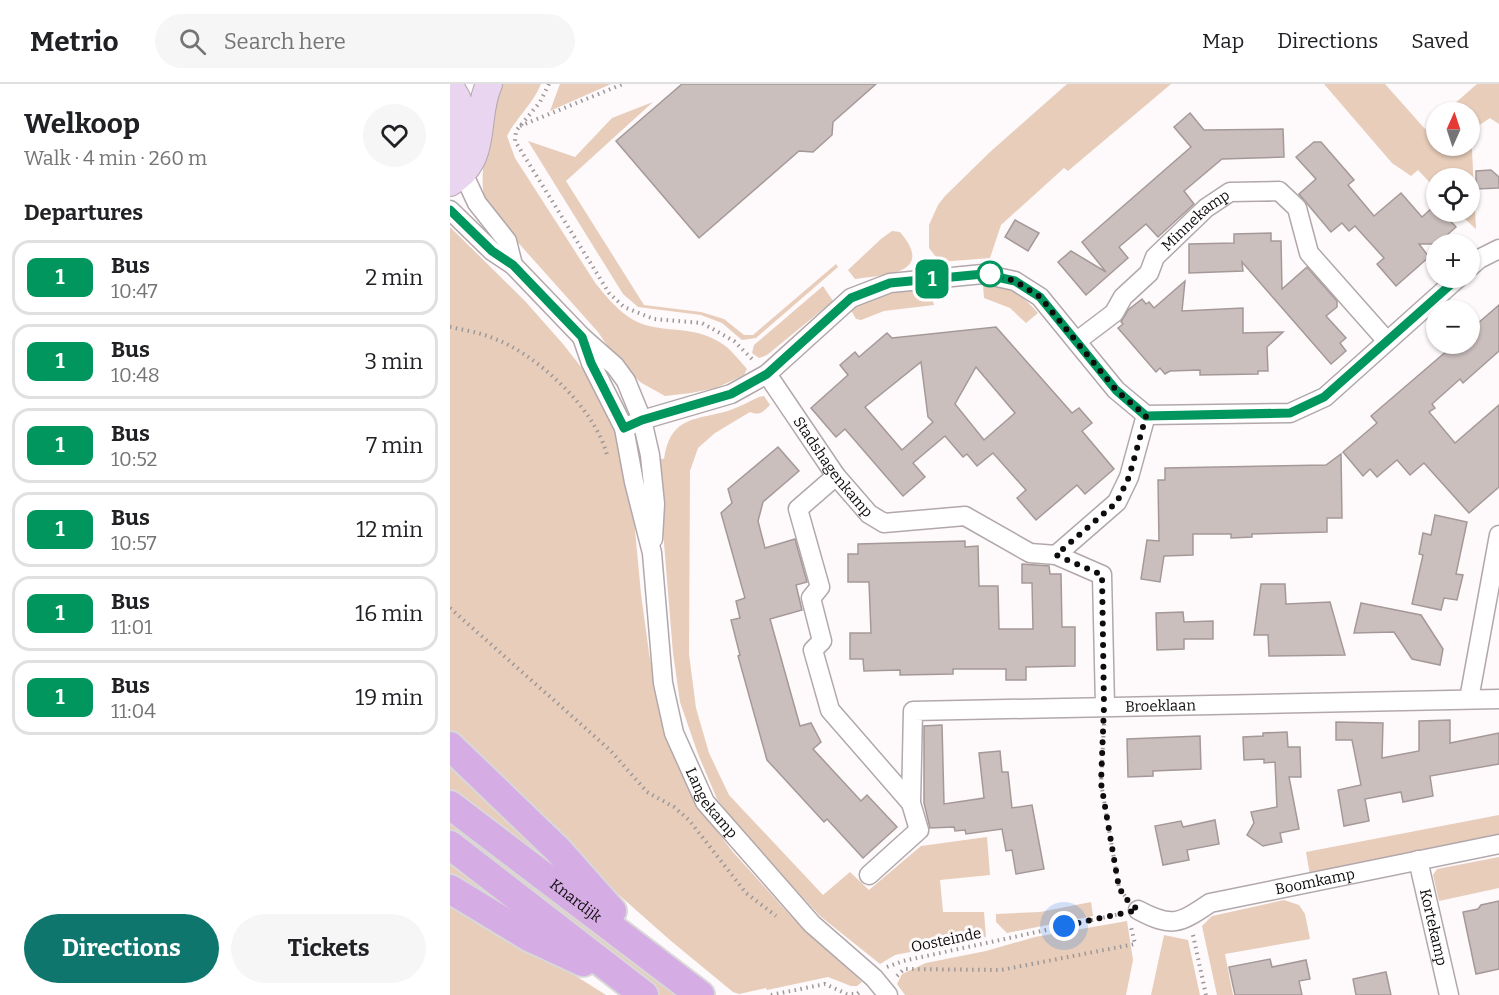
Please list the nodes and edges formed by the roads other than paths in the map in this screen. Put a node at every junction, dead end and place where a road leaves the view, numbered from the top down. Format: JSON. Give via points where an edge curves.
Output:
{"nodes":[{"id":1,"x":489,"y":84,"type":"edge"},
{"id":2,"x":457,"y":89,"type":"edge"},
{"id":3,"x":454,"y":167,"type":"edge"},
{"id":4,"x":450,"y":210,"type":"edge"},
{"id":5,"x":1499,"y":249,"type":"edge"},
{"id":6,"x":1480,"y":258,"type":"edge"},
{"id":7,"x":513,"y":265,"type":"junction"},
{"id":8,"x":1446,"y":288,"type":"edge"},
{"id":9,"x":582,"y":337,"type":"junction"},
{"id":10,"x":1386,"y":340,"type":"junction"},
{"id":11,"x":1077,"y":341,"type":"junction"},
{"id":12,"x":767,"y":374,"type":"junction"},
{"id":13,"x":1146,"y":416,"type":"junction"},
{"id":14,"x":642,"y":420,"type":"junction"},
{"id":15,"x":624,"y":428,"type":"junction"},
{"id":16,"x":836,"y":476,"type":"junction"},
{"id":17,"x":1499,"y":536,"type":"edge"},
{"id":18,"x":652,"y":553,"type":"junction"},
{"id":19,"x":1056,"y":555,"type":"junction"},
{"id":20,"x":1469,"y":699,"type":"junction"},
{"id":21,"x":1499,"y":699,"type":"edge"},
{"id":22,"x":1104,"y":706,"type":"junction"},
{"id":23,"x":450,"y":746,"type":"edge"},
{"id":24,"x":911,"y":803,"type":"junction"},
{"id":25,"x":450,"y":805,"type":"edge"},
{"id":26,"x":1499,"y":844,"type":"edge"},
{"id":27,"x":450,"y":845,"type":"edge"},
{"id":28,"x":1418,"y":860,"type":"junction"},
{"id":29,"x":869,"y":874,"type":"dead end"},
{"id":30,"x":450,"y":889,"type":"edge"},
{"id":31,"x":1133,"y":911,"type":"road end"},
{"id":32,"x":651,"y":956,"type":"junction"},
{"id":33,"x":882,"y":987,"type":"edge"},
{"id":34,"x":636,"y":989,"type":"edge"},
{"id":35,"x":700,"y":995,"type":"edge"},
{"id":36,"x":1449,"y":995,"type":"edge"}],
"edges":[{"from":1,"to":3,"type":"main road","via":[[483,98],[475,156]]},
{"from":2,"to":3,"type":"main road","via":[[463,125]]},
{"from":3,"to":7,"type":"street","name":"Langekamp","via":[[507,241]]},
{"from":4,"to":7,"type":"street","name":"Langekamp","via":[[492,251]]},
{"from":5,"to":6,"type":"street"},
{"from":7,"to":9,"type":"street","name":"Langekamp"},
{"from":8,"to":10,"type":"street"},
{"from":9,"to":14,"type":"street","name":"Langekamp","via":[[626,381]]},
{"from":9,"to":15,"type":"street","name":"Langekamp"},
{"from":10,"to":11,"type":"street","name":"Minnekamp","via":[[1309,253],[1298,208],[1279,191],[1269,191],[1230,192],[1206,208],[1155,257],[1149,273],[1123,297],[1114,313]]},
{"from":10,"to":13,"type":"street","via":[[1324,397],[1290,413]]},
{"from":11,"to":12,"type":"street","via":[[1040,297],[1015,281],[983,274],[890,283],[851,298]]},
{"from":11,"to":13,"type":"street","via":[[1116,390]]},
{"from":12,"to":14,"type":"street","via":[[731,394]]},
{"from":12,"to":16,"type":"street","name":"Stadshagenkamp"},
{"from":13,"to":19,"type":"street","via":[[1129,477],[1117,502]]},
{"from":14,"to":15,"type":"street"},
{"from":14,"to":18,"type":"street","name":"Langekamp","via":[[654,480]]},
{"from":15,"to":18,"type":"street","name":"Langekamp"},
{"from":16,"to":19,"type":"street","name":"Stadshagenkamp","via":[[869,514],[884,523],[965,516],[1030,553]]},
{"from":16,"to":24,"type":"street","name":"Broeklaan","via":[[798,509],[820,587],[811,598],[822,641],[813,650],[830,710]]},
{"from":17,"to":20,"type":"street"},
{"from":18,"to":33,"type":"street","name":"Langekamp","via":[[663,683],[674,733],[705,802],[812,924]]},
{"from":19,"to":22,"type":"street","name":"Stadshagenkamp","via":[[1102,575]]},
{"from":20,"to":21,"type":"street","name":"Broeklaan"},
{"from":20,"to":22,"type":"street","name":"Broeklaan"},
{"from":22,"to":24,"type":"street","name":"Broeklaan","via":[[913,711]]},
{"from":23,"to":32,"type":"main road","via":[[558,850]]},
{"from":24,"to":29,"type":"street","name":"Broeklaan","via":[[919,830]]},
{"from":25,"to":32,"type":"main road","name":"Knardijk"},
{"from":26,"to":28,"type":"street","name":"Boomkamp"},
{"from":27,"to":34,"type":"main road"},
{"from":28,"to":31,"type":"street","name":"Boomkamp","via":[[1210,903],[1174,922]]},
{"from":28,"to":36,"type":"street","name":"Kortekamp"},
{"from":30,"to":34,"type":"main road","via":[[529,937]]},
{"from":32,"to":35,"type":"main road","name":"Knardijk"}]}
